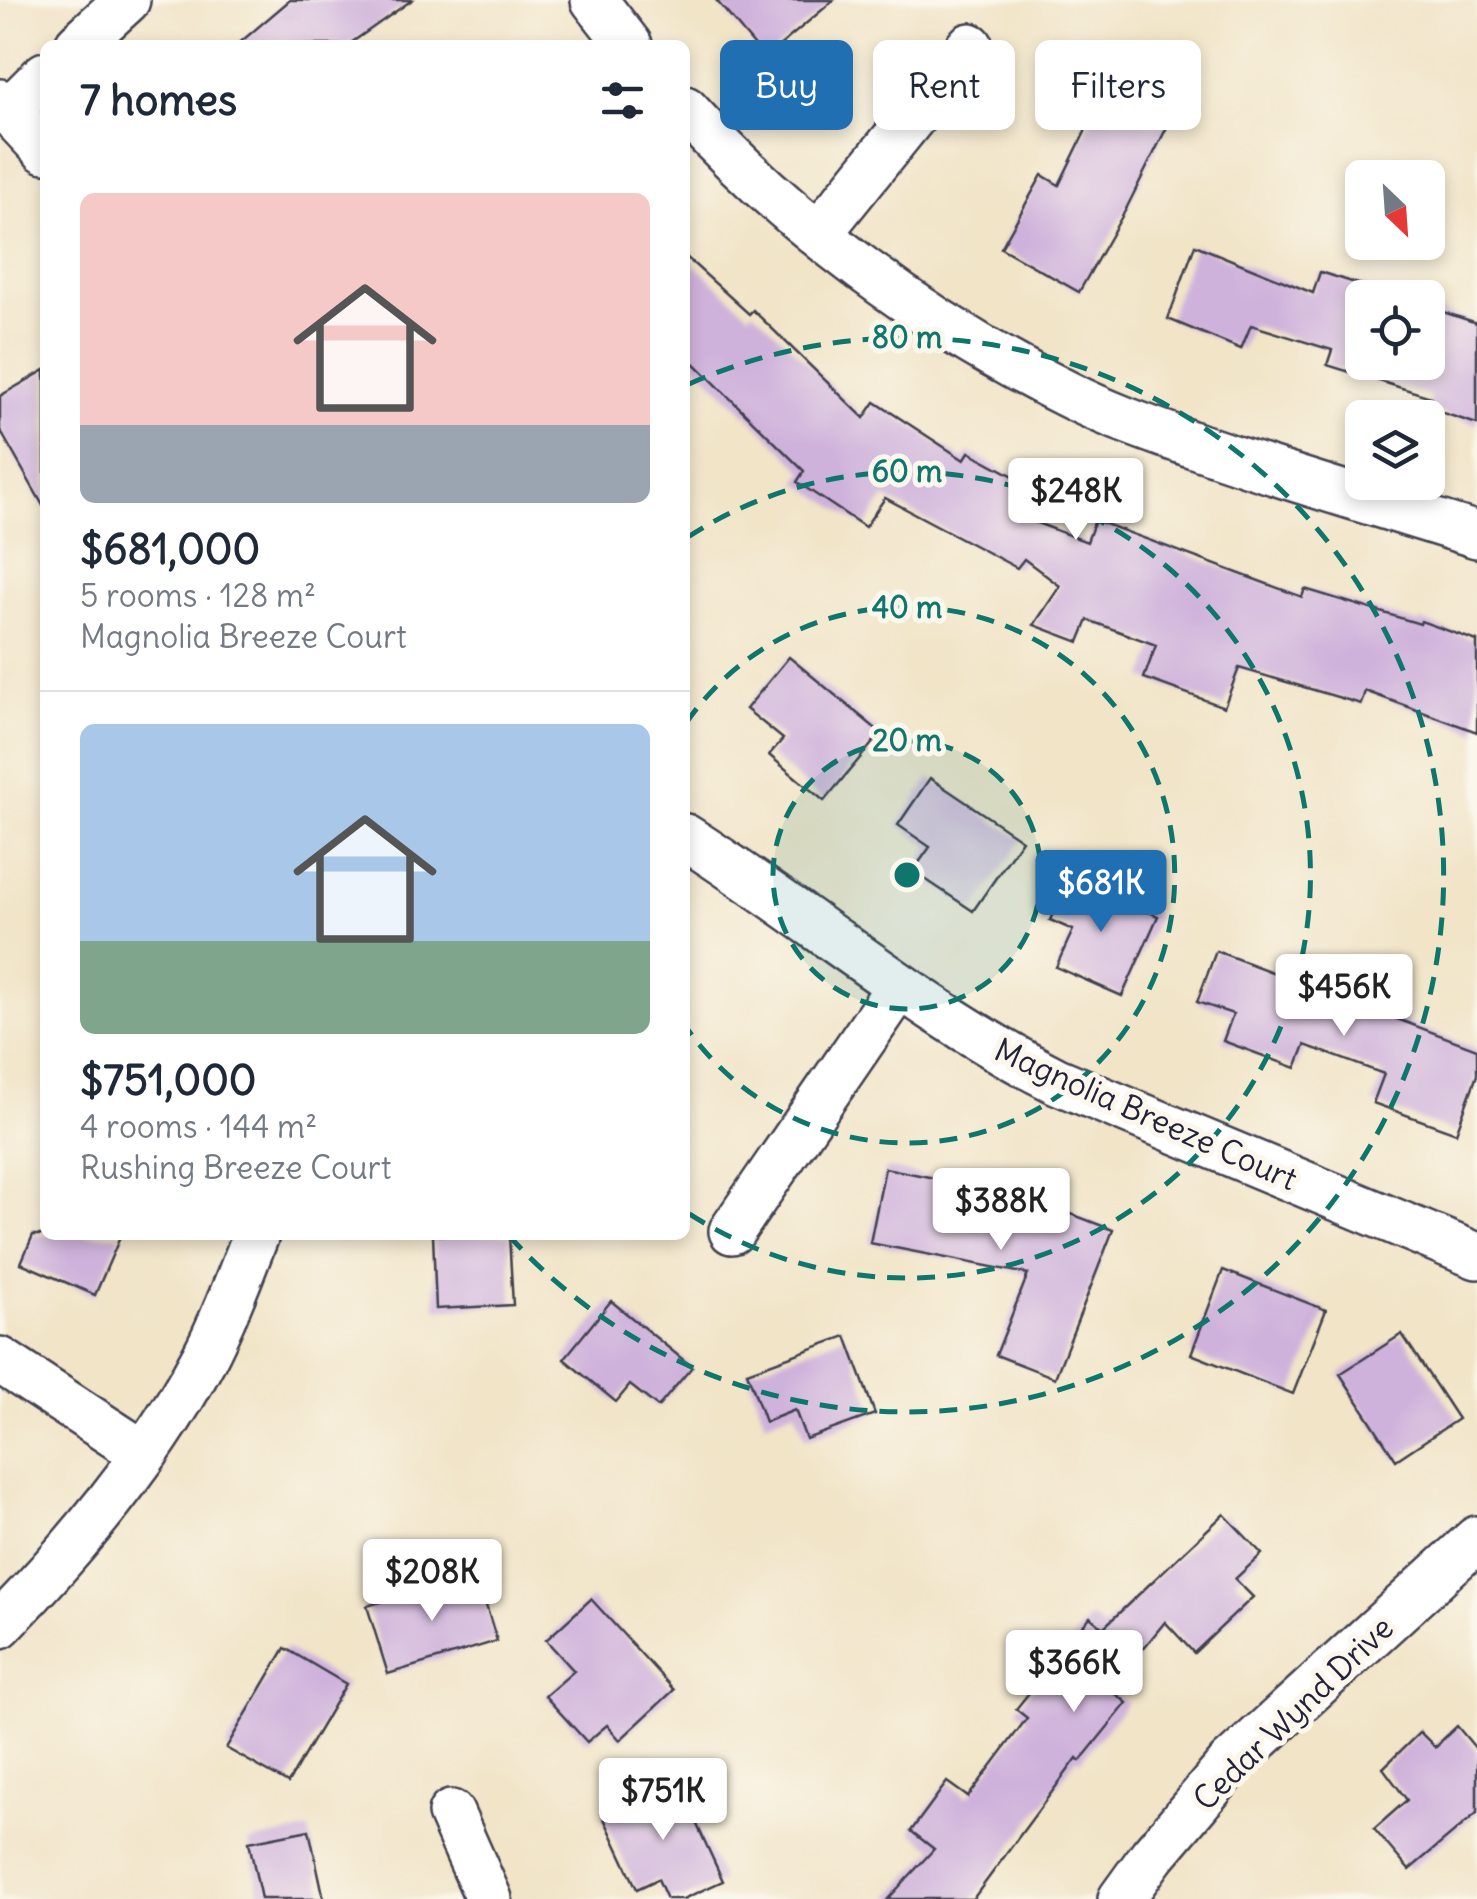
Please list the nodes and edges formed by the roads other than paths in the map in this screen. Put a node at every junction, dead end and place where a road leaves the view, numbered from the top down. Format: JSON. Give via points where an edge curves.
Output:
{"nodes":[{"id":1,"x":127,"y":0,"type":"edge"},
{"id":2,"x":594,"y":0,"type":"edge"},
{"id":3,"x":83,"y":40,"type":"edge"},
{"id":4,"x":625,"y":40,"type":"edge"},
{"id":5,"x":40,"y":79,"type":"edge"},
{"id":6,"x":5,"y":106,"type":"edge"},
{"id":7,"x":690,"y":115,"type":"edge"},
{"id":8,"x":902,"y":130,"type":"edge"},
{"id":9,"x":40,"y":144,"type":"edge"},
{"id":10,"x":819,"y":233,"type":"junction"},
{"id":11,"x":1477,"y":534,"type":"edge"},
{"id":12,"x":690,"y":841,"type":"edge"},
{"id":13,"x":899,"y":987,"type":"junction"},
{"id":14,"x":732,"y":1232,"type":"dead end"},
{"id":15,"x":254,"y":1240,"type":"edge"},
{"id":16,"x":1477,"y":1256,"type":"edge"},
{"id":17,"x":0,"y":1360,"type":"edge"},
{"id":18,"x":144,"y":1454,"type":"junction"},
{"id":19,"x":1477,"y":1539,"type":"edge"},
{"id":20,"x":0,"y":1624,"type":"edge"},
{"id":21,"x":451,"y":1814,"type":"dead end"},
{"id":22,"x":489,"y":1899,"type":"edge"},
{"id":23,"x":1121,"y":1899,"type":"edge"}],
"edges":[{"from":1,"to":3,"type":"street"},
{"from":2,"to":4,"type":"street"},
{"from":5,"to":6,"type":"street"},
{"from":6,"to":9,"type":"street"},
{"from":7,"to":10,"type":"street"},
{"from":8,"to":10,"type":"street"},
{"from":10,"to":11,"type":"street","via":[[949,326],[1069,396],[1247,463]]},
{"from":12,"to":13,"type":"street","name":"Magnolia Breeze Court"},
{"from":13,"to":14,"type":"street"},
{"from":13,"to":16,"type":"street","name":"Magnolia Breeze Court","via":[[1058,1081]]},
{"from":15,"to":18,"type":"street","via":[[206,1356]]},
{"from":17,"to":18,"type":"street"},
{"from":18,"to":20,"type":"street","via":[[48,1576]]},
{"from":19,"to":23,"type":"street","name":"Cedar Wynd Drive","via":[[1230,1764]]},
{"from":21,"to":22,"type":"street"}]}
